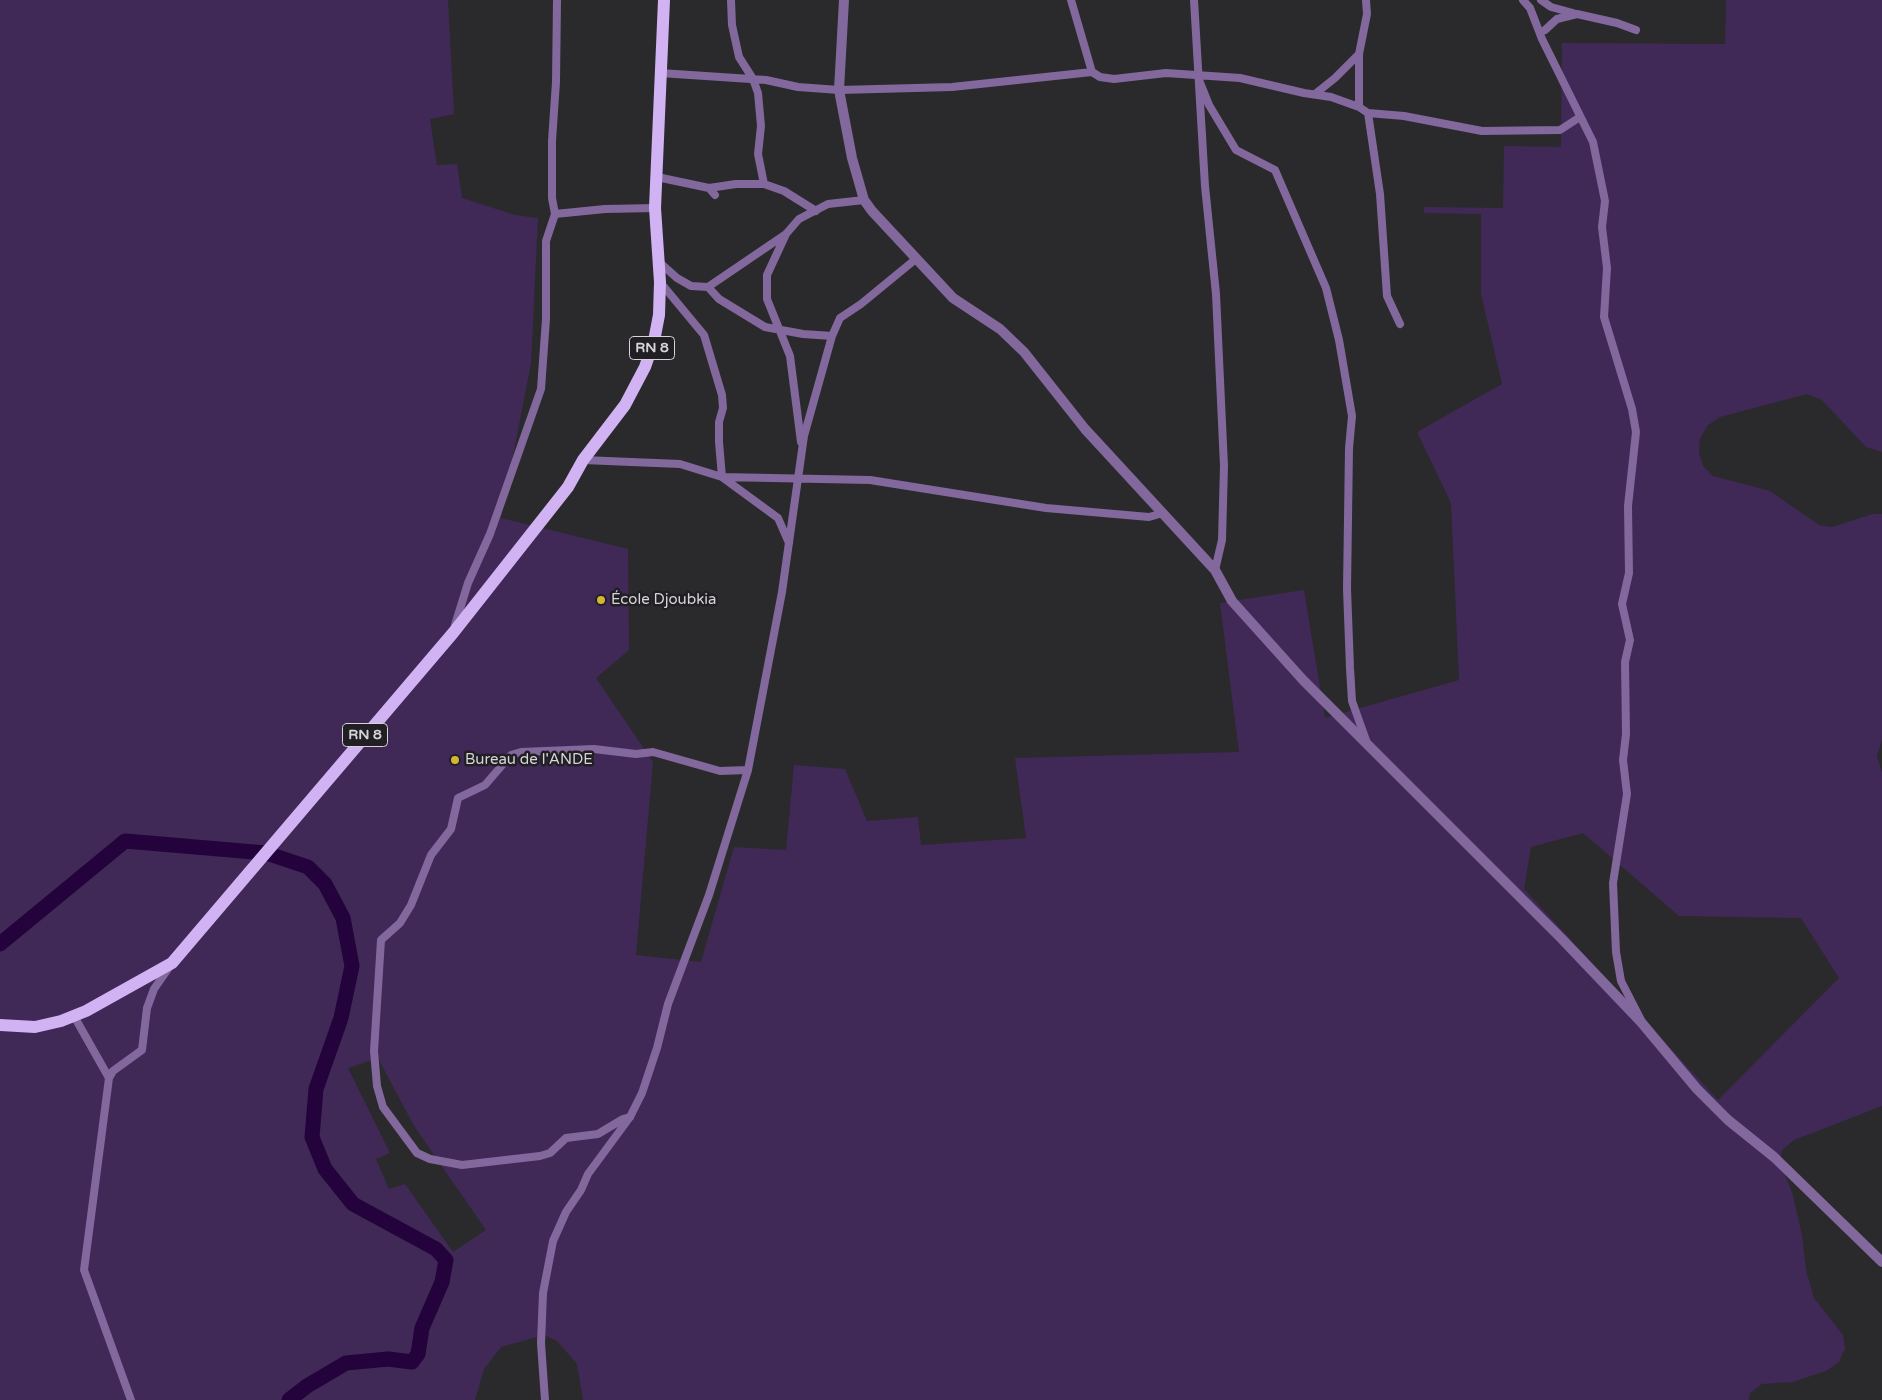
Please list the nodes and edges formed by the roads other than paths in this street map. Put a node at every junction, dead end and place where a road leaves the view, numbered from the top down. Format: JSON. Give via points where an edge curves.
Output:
{"nodes":[{"id":1,"x":556,"y":0,"type":"edge"},
{"id":2,"x":664,"y":0,"type":"edge"},
{"id":3,"x":731,"y":0,"type":"edge"},
{"id":4,"x":844,"y":0,"type":"edge"},
{"id":5,"x":1071,"y":0,"type":"edge"},
{"id":6,"x":1194,"y":0,"type":"edge"},
{"id":7,"x":1366,"y":0,"type":"edge"},
{"id":8,"x":1523,"y":0,"type":"edge"},
{"id":9,"x":1541,"y":0,"type":"edge"},
{"id":10,"x":1530,"y":4,"type":"edge"},
{"id":11,"x":1577,"y":14,"type":"junction"},
{"id":12,"x":1545,"y":30,"type":"dead end"},
{"id":13,"x":1636,"y":30,"type":"dead end"},
{"id":14,"x":1359,"y":54,"type":"junction"},
{"id":15,"x":1092,"y":72,"type":"junction"},
{"id":16,"x":660,"y":73,"type":"junction"},
{"id":17,"x":1197,"y":75,"type":"junction"},
{"id":18,"x":754,"y":79,"type":"junction"},
{"id":19,"x":839,"y":90,"type":"junction"},
{"id":20,"x":1315,"y":94,"type":"junction"},
{"id":21,"x":1359,"y":107,"type":"junction"},
{"id":22,"x":1368,"y":113,"type":"junction"},
{"id":23,"x":1580,"y":117,"type":"junction"},
{"id":24,"x":657,"y":178,"type":"junction"},
{"id":25,"x":764,"y":184,"type":"junction"},
{"id":26,"x":709,"y":188,"type":"junction"},
{"id":27,"x":714,"y":195,"type":"dead end"},
{"id":28,"x":864,"y":200,"type":"junction"},
{"id":29,"x":655,"y":208,"type":"junction"},
{"id":30,"x":816,"y":211,"type":"junction"},
{"id":31,"x":555,"y":214,"type":"junction"},
{"id":32,"x":786,"y":234,"type":"junction"},
{"id":33,"x":917,"y":258,"type":"junction"},
{"id":34,"x":658,"y":261,"type":"junction"},
{"id":35,"x":660,"y":282,"type":"junction"},
{"id":36,"x":708,"y":287,"type":"junction"},
{"id":37,"x":1400,"y":324,"type":"dead end"},
{"id":38,"x":779,"y":329,"type":"junction"},
{"id":39,"x":832,"y":336,"type":"junction"},
{"id":40,"x":802,"y":449,"type":"junction"},
{"id":41,"x":583,"y":460,"type":"junction"},
{"id":42,"x":722,"y":476,"type":"junction"},
{"id":43,"x":798,"y":479,"type":"junction"},
{"id":44,"x":1163,"y":513,"type":"junction"},
{"id":45,"x":789,"y":544,"type":"junction"},
{"id":46,"x":1215,"y":570,"type":"junction"},
{"id":47,"x":453,"y":633,"type":"junction"},
{"id":48,"x":1368,"y":746,"type":"junction"},
{"id":49,"x":748,"y":770,"type":"junction"},
{"id":50,"x":172,"y":963,"type":"junction"},
{"id":51,"x":74,"y":1016,"type":"junction"},
{"id":52,"x":1641,"y":1022,"type":"junction"},
{"id":53,"x":0,"y":1025,"type":"edge"},
{"id":54,"x":109,"y":1078,"type":"junction"},
{"id":55,"x":630,"y":1117,"type":"junction"},
{"id":56,"x":1882,"y":1262,"type":"edge"},
{"id":57,"x":131,"y":1400,"type":"edge"},
{"id":58,"x":545,"y":1400,"type":"edge"}],
"edges":[{"from":1,"to":31,"type":"street","via":[[552,141]]},
{"from":2,"to":16,"type":"main road","number":"RN 8"},
{"from":3,"to":18,"type":"street","via":[[739,57]]},
{"from":4,"to":19,"type":"street"},
{"from":5,"to":15,"type":"street"},
{"from":6,"to":17,"type":"street"},
{"from":7,"to":14,"type":"street","via":[[1367,14]]},
{"from":8,"to":10,"type":"street"},
{"from":9,"to":11,"type":"street","via":[[1551,7]]},
{"from":10,"to":23,"type":"street","via":[[1542,39]]},
{"from":11,"to":12,"type":"street","via":[[1557,19]]},
{"from":11,"to":13,"type":"street"},
{"from":14,"to":20,"type":"street"},
{"from":14,"to":21,"type":"street"},
{"from":15,"to":17,"type":"street","via":[[1114,79],[1166,73]]},
{"from":15,"to":19,"type":"street","via":[[952,87]]},
{"from":16,"to":18,"type":"street"},
{"from":16,"to":24,"type":"main road","number":"RN 8"},
{"from":17,"to":20,"type":"street","via":[[1240,78]]},
{"from":17,"to":46,"type":"street","via":[[1216,294],[1224,466],[1222,540]]},
{"from":17,"to":48,"type":"street","via":[[1209,105],[1236,150],[1275,170],[1326,288],[1352,416],[1347,589],[1350,668],[1352,701]]},
{"from":18,"to":19,"type":"street"},
{"from":18,"to":25,"type":"street","via":[[761,126],[758,154]]},
{"from":19,"to":28,"type":"street"},
{"from":20,"to":21,"type":"street"},
{"from":21,"to":22,"type":"street"},
{"from":22,"to":23,"type":"street","via":[[1404,116],[1482,131],[1560,130]]},
{"from":22,"to":37,"type":"street","via":[[1380,194],[1387,296]]},
{"from":23,"to":52,"type":"street","via":[[1593,142],[1605,201],[1602,228],[1607,268],[1604,317],[1636,432],[1628,506],[1629,574],[1622,604],[1630,640],[1625,662],[1623,760],[1627,794],[1613,884],[1616,952],[1621,981]]},
{"from":24,"to":26,"type":"street"},
{"from":24,"to":29,"type":"main road","number":"RN 8"},
{"from":25,"to":26,"type":"street"},
{"from":25,"to":30,"type":"street","via":[[784,191]]},
{"from":26,"to":27,"type":"street"},
{"from":28,"to":30,"type":"street","via":[[828,204]]},
{"from":28,"to":33,"type":"street","via":[[889,232]]},
{"from":29,"to":31,"type":"street"},
{"from":29,"to":34,"type":"main road","number":"RN 8"},
{"from":30,"to":32,"type":"street","via":[[799,219]]},
{"from":31,"to":47,"type":"street","via":[[546,241],[546,319],[541,390],[490,534],[468,582]]},
{"from":32,"to":36,"type":"street"},
{"from":32,"to":38,"type":"street","via":[[767,275],[767,300]]},
{"from":33,"to":39,"type":"street","via":[[840,318]]},
{"from":33,"to":44,"type":"street","via":[[953,298],[1000,329],[1024,352],[1085,429]]},
{"from":34,"to":35,"type":"main road","number":"RN 8"},
{"from":34,"to":36,"type":"street","via":[[676,278],[691,286]]},
{"from":35,"to":41,"type":"main road","number":"RN 8","via":[[657,324],[645,367],[625,405]]},
{"from":35,"to":42,"type":"street","via":[[704,335],[722,395],[719,422]]},
{"from":36,"to":38,"type":"street","via":[[726,303],[766,327]]},
{"from":38,"to":39,"type":"street"},
{"from":38,"to":40,"type":"street","via":[[790,356],[795,381]]},
{"from":39,"to":40,"type":"street"},
{"from":40,"to":43,"type":"street"},
{"from":41,"to":42,"type":"street","via":[[680,464]]},
{"from":41,"to":47,"type":"main road","number":"RN 8","via":[[568,487]]},
{"from":42,"to":43,"type":"street"},
{"from":42,"to":45,"type":"street","via":[[778,518]]},
{"from":43,"to":44,"type":"street","via":[[870,480],[1046,508],[1149,517]]},
{"from":43,"to":45,"type":"street"},
{"from":44,"to":46,"type":"street"},
{"from":45,"to":49,"type":"street"},
{"from":46,"to":48,"type":"street","via":[[1232,601],[1270,646]]},
{"from":47,"to":50,"type":"main road","number":"RN 8"},
{"from":48,"to":52,"type":"street"},
{"from":49,"to":55,"type":"street","via":[[703,912],[668,1004],[658,1048]]},
{"from":49,"to":55,"type":"street","via":[[720,772],[653,752],[636,754],[594,749],[511,755],[485,785],[458,798],[451,829],[431,855],[411,904],[400,923],[381,940],[374,1052],[377,1086],[383,1106],[418,1153],[430,1159],[462,1165],[540,1156],[550,1153],[566,1138],[598,1134]]},
{"from":50,"to":51,"type":"main road","number":"RN 8"},
{"from":50,"to":54,"type":"street","via":[[154,989],[147,1008],[142,1050],[113,1071]]},
{"from":51,"to":53,"type":"main road","number":"RN 8","via":[[35,1027]]},
{"from":51,"to":54,"type":"street"},
{"from":52,"to":56,"type":"street","via":[[1697,1089],[1728,1120],[1774,1157]]},
{"from":54,"to":57,"type":"street","via":[[84,1270]]},
{"from":55,"to":58,"type":"street","via":[[588,1174],[552,1241],[541,1343]]}]}
